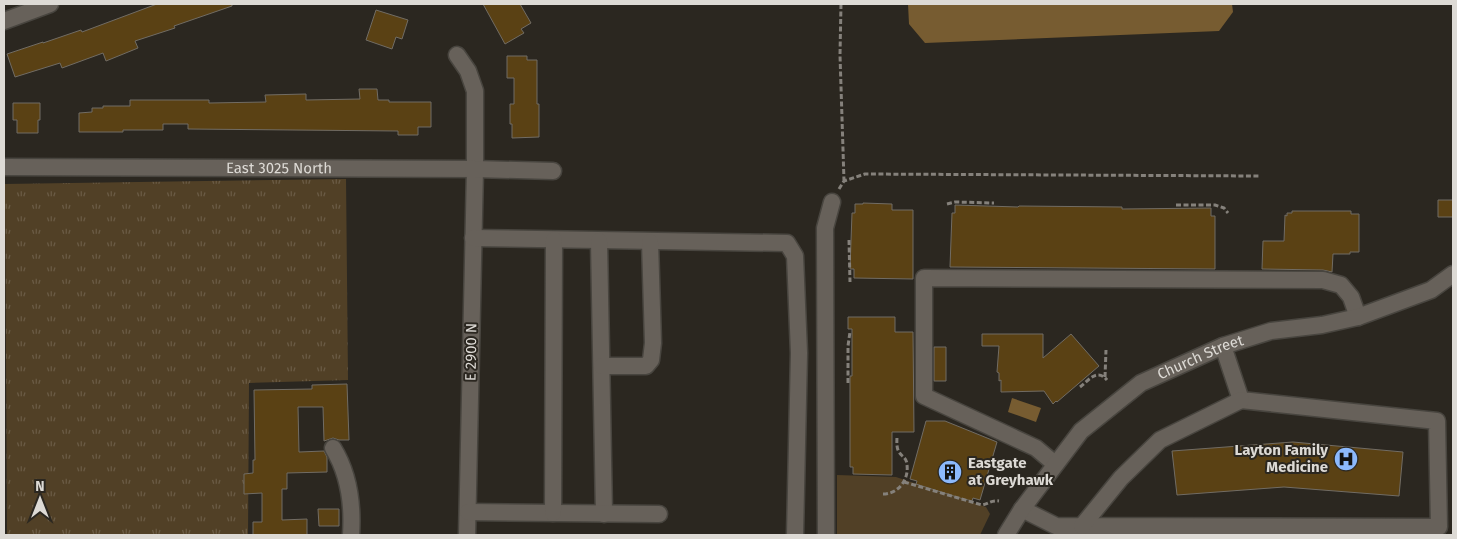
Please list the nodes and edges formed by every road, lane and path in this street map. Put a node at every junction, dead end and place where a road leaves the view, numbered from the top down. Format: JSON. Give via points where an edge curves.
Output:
{"nodes":[{"id":1,"x":50,"y":4,"type":"edge"},
{"id":2,"x":841,"y":4,"type":"edge"},
{"id":3,"x":4,"y":21,"type":"edge"},
{"id":4,"x":457,"y":55,"type":"dead end"},
{"id":5,"x":4,"y":168,"type":"edge"},
{"id":6,"x":475,"y":169,"type":"junction"},
{"id":7,"x":553,"y":171,"type":"dead end"},
{"id":8,"x":1260,"y":176,"type":"dead end"},
{"id":9,"x":844,"y":181,"type":"junction"},
{"id":10,"x":832,"y":202,"type":"joint"},
{"id":11,"x":994,"y":203,"type":"dead end"},
{"id":12,"x":948,"y":204,"type":"dead end"},
{"id":13,"x":1176,"y":205,"type":"dead end"},
{"id":14,"x":1228,"y":213,"type":"dead end"},
{"id":15,"x":473,"y":238,"type":"junction"},
{"id":16,"x":554,"y":240,"type":"junction"},
{"id":17,"x":849,"y":240,"type":"dead end"},
{"id":18,"x":600,"y":241,"type":"junction"},
{"id":19,"x":650,"y":242,"type":"junction"},
{"id":20,"x":1453,"y":275,"type":"edge"},
{"id":21,"x":850,"y":282,"type":"dead end"},
{"id":22,"x":1358,"y":317,"type":"junction"},
{"id":23,"x":850,"y":332,"type":"dead end"},
{"id":24,"x":1222,"y":346,"type":"junction"},
{"id":25,"x":1106,"y":350,"type":"dead end"},
{"id":26,"x":602,"y":366,"type":"junction"},
{"id":27,"x":848,"y":383,"type":"dead end"},
{"id":28,"x":1080,"y":387,"type":"dead end"},
{"id":29,"x":1241,"y":400,"type":"junction"},
{"id":30,"x":897,"y":436,"type":"dead end"},
{"id":31,"x":333,"y":448,"type":"dead end"},
{"id":32,"x":1055,"y":464,"type":"junction"},
{"id":33,"x":904,"y":482,"type":"junction"},
{"id":34,"x":882,"y":494,"type":"dead end"},
{"id":35,"x":998,"y":501,"type":"dead end"},
{"id":36,"x":1022,"y":509,"type":"junction"},
{"id":37,"x":468,"y":512,"type":"junction"},
{"id":38,"x":553,"y":513,"type":"junction"},
{"id":39,"x":604,"y":514,"type":"junction"},
{"id":40,"x":659,"y":514,"type":"dead end"},
{"id":41,"x":1082,"y":526,"type":"junction"},
{"id":42,"x":351,"y":535,"type":"edge"},
{"id":43,"x":467,"y":535,"type":"edge"},
{"id":44,"x":795,"y":535,"type":"edge"},
{"id":45,"x":826,"y":535,"type":"edge"},
{"id":46,"x":1006,"y":535,"type":"edge"}],
"edges":[{"from":1,"to":3,"type":"street"},
{"from":2,"to":9,"type":"path"},
{"from":4,"to":6,"type":"street","name":"E 2900 N","via":[[468,71],[475,91]]},
{"from":5,"to":6,"type":"street","name":"East 3025 North"},
{"from":6,"to":7,"type":"street","name":"East 3025 North"},
{"from":6,"to":15,"type":"street","name":"E 2900 N"},
{"from":8,"to":9,"type":"path","via":[[865,174]]},
{"from":9,"to":10,"type":"path"},
{"from":10,"to":45,"type":"street","via":[[826,228]]},
{"from":11,"to":12,"type":"path"},
{"from":13,"to":14,"type":"path","via":[[1215,206],[1224,208]]},
{"from":15,"to":16,"type":"street"},
{"from":15,"to":37,"type":"street","name":"E 2900 N"},
{"from":16,"to":18,"type":"street"},
{"from":16,"to":38,"type":"street"},
{"from":17,"to":21,"type":"path"},
{"from":18,"to":19,"type":"street"},
{"from":18,"to":26,"type":"street"},
{"from":19,"to":26,"type":"street","via":[[654,343],[651,360],[646,366]]},
{"from":19,"to":44,"type":"street","via":[[786,243],[795,256],[799,353]]},
{"from":20,"to":22,"type":"street","name":"Church Street","via":[[1431,290]]},
{"from":22,"to":24,"type":"street","name":"Church Street","via":[[1271,331]]},
{"from":22,"to":32,"type":"street","via":[[1351,297],[1341,285],[1324,280],[924,278],[924,396],[1036,448]]},
{"from":23,"to":27,"type":"path"},
{"from":24,"to":29,"type":"street"},
{"from":24,"to":32,"type":"street","name":"Church Street","via":[[1141,383],[1081,431]]},
{"from":25,"to":28,"type":"path","via":[[1106,378],[1095,375]]},
{"from":26,"to":39,"type":"street"},
{"from":29,"to":41,"type":"street","via":[[1160,440],[1121,478]]},
{"from":29,"to":41,"type":"street","via":[[1437,421],[1439,527]]},
{"from":30,"to":33,"type":"path","via":[[897,447],[907,464]]},
{"from":31,"to":42,"type":"street","via":[[342,464],[350,499]]},
{"from":32,"to":36,"type":"street","name":"Church Street"},
{"from":33,"to":34,"type":"path","via":[[896,491]]},
{"from":33,"to":35,"type":"path","via":[[982,505]]},
{"from":36,"to":41,"type":"street","via":[[1056,526]]},
{"from":36,"to":46,"type":"street","name":"Church Street"},
{"from":37,"to":38,"type":"street"},
{"from":37,"to":43,"type":"street","name":"E 2900 N"},
{"from":38,"to":39,"type":"street"},
{"from":39,"to":40,"type":"street"}]}
